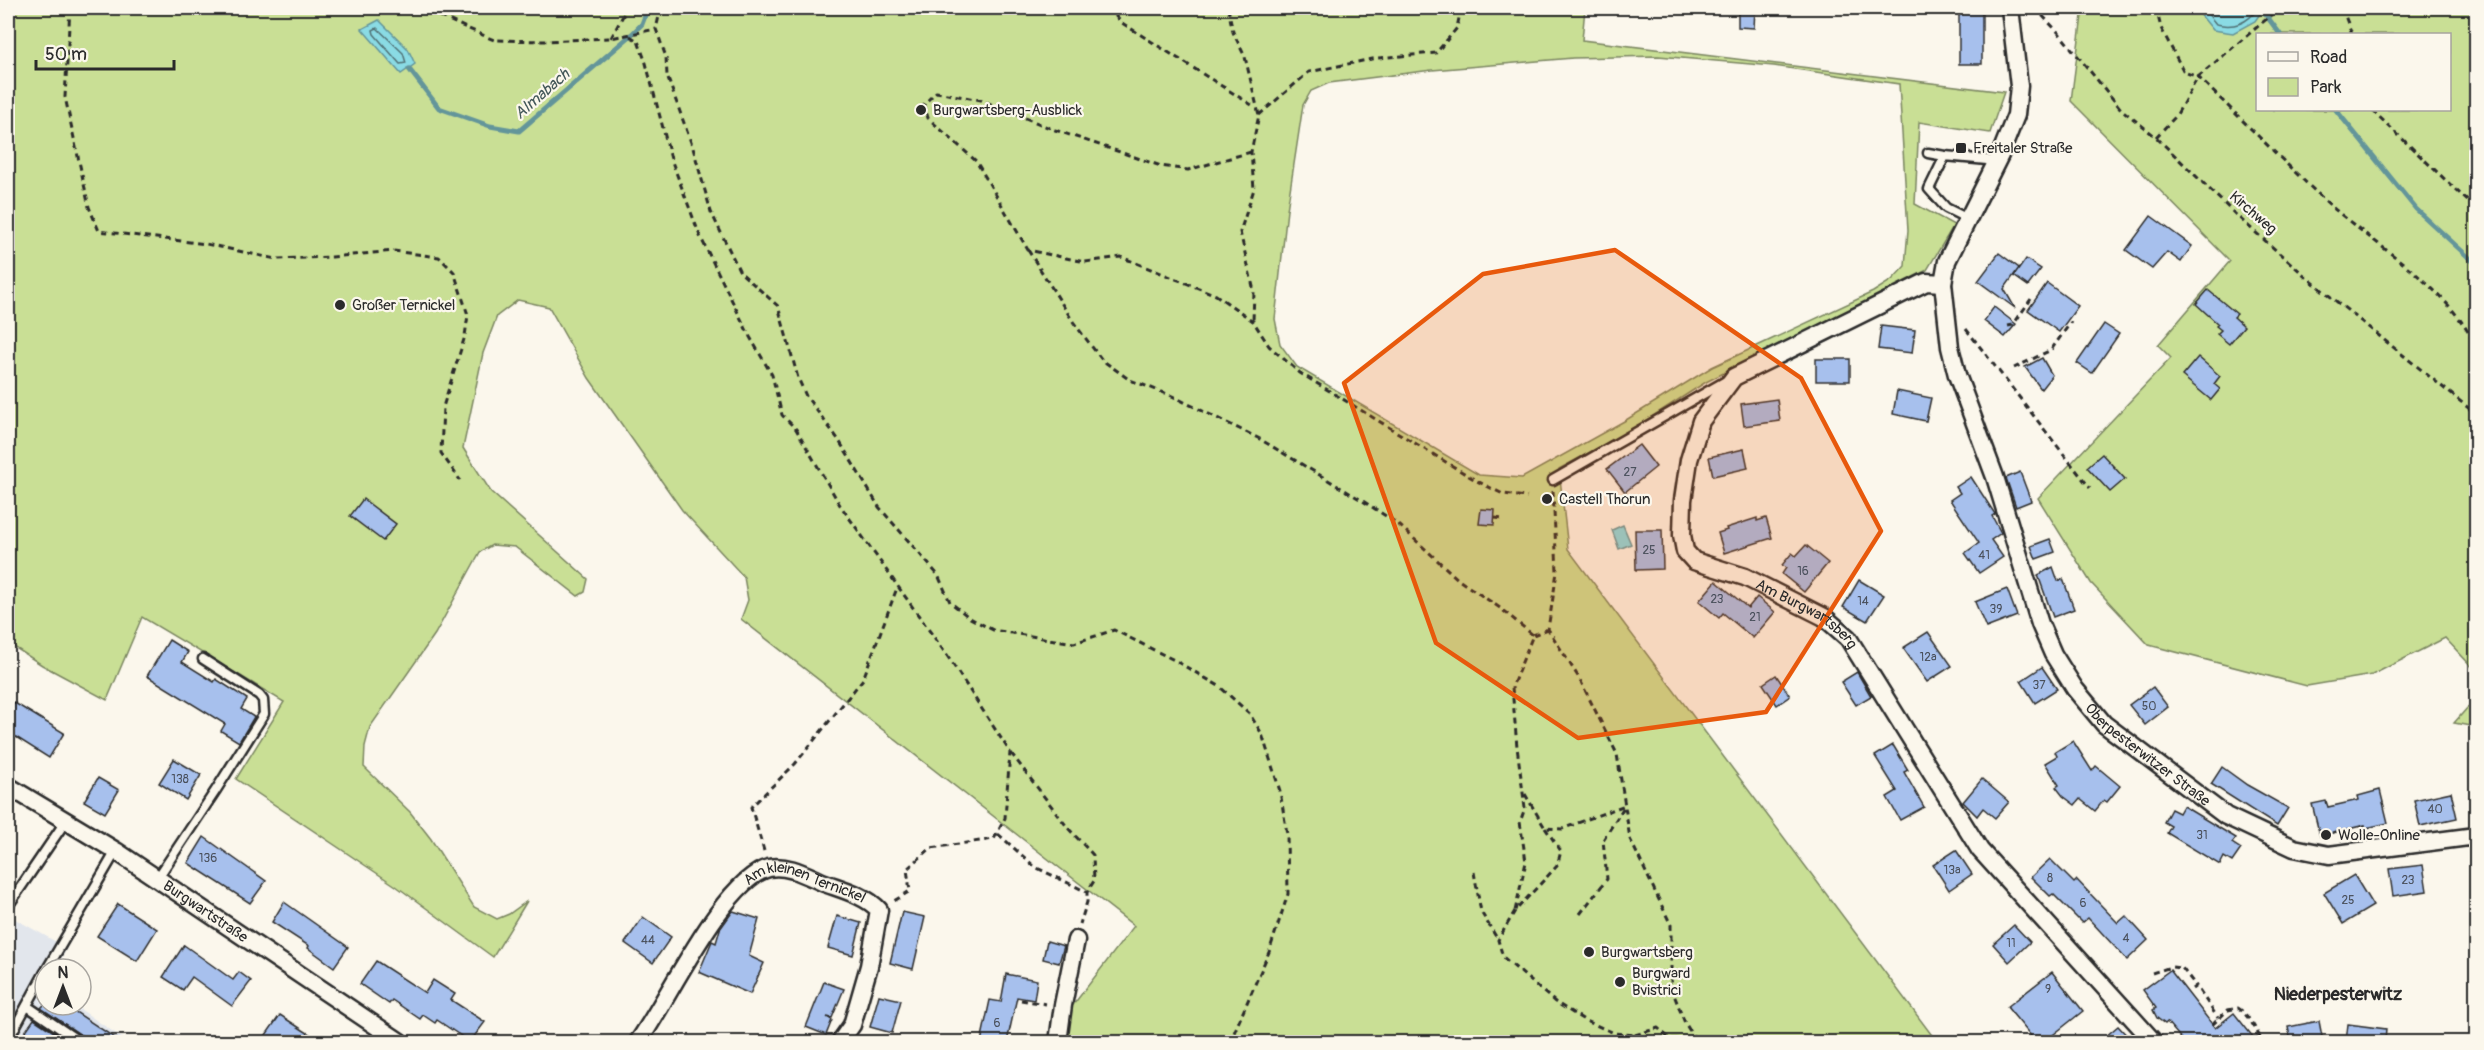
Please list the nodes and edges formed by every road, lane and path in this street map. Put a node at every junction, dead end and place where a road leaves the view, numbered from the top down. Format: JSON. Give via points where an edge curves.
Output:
{"nodes":[{"id":1,"x":70,"y":8,"type":"edge"},
{"id":2,"x":420,"y":8,"type":"edge"},
{"id":3,"x":627,"y":8,"type":"edge"},
{"id":4,"x":661,"y":8,"type":"edge"},
{"id":5,"x":1108,"y":8,"type":"edge"},
{"id":6,"x":1228,"y":8,"type":"edge"},
{"id":7,"x":1461,"y":8,"type":"edge"},
{"id":8,"x":2010,"y":8,"type":"edge"},
{"id":9,"x":2035,"y":8,"type":"edge"},
{"id":10,"x":2156,"y":8,"type":"edge"},
{"id":11,"x":2277,"y":8,"type":"edge"},
{"id":12,"x":2342,"y":8,"type":"edge"},
{"id":13,"x":656,"y":29,"type":"junction"},
{"id":14,"x":2352,"y":33,"type":"edge"},
{"id":15,"x":630,"y":36,"type":"junction"},
{"id":16,"x":611,"y":38,"type":"junction"},
{"id":17,"x":2198,"y":76,"type":"junction"},
{"id":18,"x":1256,"y":107,"type":"junction"},
{"id":19,"x":2373,"y":111,"type":"edge"},
{"id":20,"x":1259,"y":115,"type":"junction"},
{"id":21,"x":2156,"y":138,"type":"junction"},
{"id":22,"x":1251,"y":152,"type":"junction"},
{"id":23,"x":1928,"y":153,"type":"dead end"},
{"id":24,"x":1945,"y":156,"type":"junction"},
{"id":25,"x":1996,"y":164,"type":"junction"},
{"id":26,"x":2476,"y":209,"type":"edge"},
{"id":27,"x":1968,"y":219,"type":"junction"},
{"id":28,"x":1028,"y":250,"type":"junction"},
{"id":29,"x":1943,"y":283,"type":"junction"},
{"id":30,"x":2031,"y":299,"type":"dead end"},
{"id":31,"x":1946,"y":313,"type":"junction"},
{"id":32,"x":1253,"y":321,"type":"junction"},
{"id":33,"x":2071,"y":322,"type":"dead end"},
{"id":34,"x":2008,"y":326,"type":"dead end"},
{"id":35,"x":2476,"y":347,"type":"edge"},
{"id":36,"x":2014,"y":368,"type":"dead end"},
{"id":37,"x":1734,"y":377,"type":"junction"},
{"id":38,"x":2476,"y":414,"type":"edge"},
{"id":39,"x":460,"y":480,"type":"dead end"},
{"id":40,"x":1553,"y":480,"type":"joint"},
{"id":41,"x":2090,"y":488,"type":"dead end"},
{"id":42,"x":1527,"y":497,"type":"dead end"},
{"id":43,"x":1495,"y":518,"type":"dead end"},
{"id":44,"x":1504,"y":519,"type":"dead end"},
{"id":45,"x":897,"y":588,"type":"junction"},
{"id":46,"x":1548,"y":628,"type":"junction"},
{"id":47,"x":1533,"y":635,"type":"junction"},
{"id":48,"x":203,"y":659,"type":"dead end"},
{"id":49,"x":1010,"y":752,"type":"junction"},
{"id":50,"x":8,"y":786,"type":"edge"},
{"id":51,"x":1524,"y":791,"type":"junction"},
{"id":52,"x":1625,"y":805,"type":"junction"},
{"id":53,"x":65,"y":822,"type":"junction"},
{"id":54,"x":1545,"y":828,"type":"junction"},
{"id":55,"x":997,"y":833,"type":"junction"},
{"id":56,"x":2476,"y":836,"type":"edge"},
{"id":57,"x":116,"y":851,"type":"junction"},
{"id":58,"x":769,"y":868,"type":"junction"},
{"id":59,"x":1474,"y":872,"type":"dead end"},
{"id":60,"x":157,"y":879,"type":"junction"},
{"id":61,"x":910,"y":891,"type":"dead end"},
{"id":62,"x":1087,"y":892,"type":"junction"},
{"id":63,"x":8,"y":906,"type":"edge"},
{"id":64,"x":1515,"y":911,"type":"junction"},
{"id":65,"x":1580,"y":914,"type":"dead end"},
{"id":66,"x":1076,"y":940,"type":"joint"},
{"id":67,"x":1498,"y":940,"type":"junction"},
{"id":68,"x":54,"y":957,"type":"edge"},
{"id":69,"x":2152,"y":973,"type":"dead end"},
{"id":70,"x":33,"y":995,"type":"edge"},
{"id":71,"x":1021,"y":1000,"type":"dead end"},
{"id":72,"x":1034,"y":1002,"type":"dead end"},
{"id":73,"x":27,"y":1006,"type":"junction"},
{"id":74,"x":2218,"y":1018,"type":"junction"},
{"id":75,"x":2212,"y":1025,"type":"dead end"},
{"id":76,"x":1635,"y":1035,"type":"junction"},
{"id":77,"x":380,"y":1037,"type":"edge"},
{"id":78,"x":8,"y":1040,"type":"edge"},
{"id":79,"x":1695,"y":1041,"type":"edge"},
{"id":80,"x":80,"y":1042,"type":"edge"},
{"id":81,"x":400,"y":1042,"type":"edge"},
{"id":82,"x":638,"y":1042,"type":"edge"},
{"id":83,"x":840,"y":1042,"type":"edge"},
{"id":84,"x":1058,"y":1042,"type":"edge"},
{"id":85,"x":1230,"y":1042,"type":"edge"},
{"id":86,"x":1638,"y":1042,"type":"edge"},
{"id":87,"x":2154,"y":1042,"type":"edge"},
{"id":88,"x":2262,"y":1042,"type":"edge"}],
"edges":[{"from":1,"to":39,"type":"path","via":[[65,97],[89,207],[99,231],[206,244],[276,259],[393,251],[439,257],[454,272],[468,315],[443,407],[441,453]]},
{"from":2,"to":16,"type":"path","via":[[494,40]]},
{"from":3,"to":16,"type":"path"},
{"from":4,"to":13,"type":"path"},
{"from":5,"to":18,"type":"path","via":[[1122,23]]},
{"from":6,"to":18,"type":"path","via":[[1253,84]]},
{"from":7,"to":20,"type":"path","via":[[1457,28],[1436,53],[1377,58],[1309,72]]},
{"from":8,"to":25,"type":"street","via":[[2019,86],[2016,115]]},
{"from":9,"to":21,"type":"path","name":"Kirchweg","via":[[2121,109]]},
{"from":10,"to":17,"type":"path","via":[[2161,28],[2184,72]]},
{"from":11,"to":17,"type":"path"},
{"from":12,"to":14,"type":"path"},
{"from":13,"to":15,"type":"path"},
{"from":13,"to":85,"type":"path","via":[[711,212],[740,273],[778,306],[806,396],[838,439],[879,507],[938,575],[950,602],[993,630],[1074,643],[1114,630],[1219,686],[1249,713],[1262,734],[1280,791],[1285,823],[1287,894],[1269,951]]},
{"from":15,"to":16,"type":"path"},
{"from":15,"to":45,"type":"path","via":[[638,41],[646,63],[671,159],[700,236],[772,375],[782,415],[796,429],[840,505]]},
{"from":17,"to":21,"type":"path","via":[[2176,116]]},
{"from":17,"to":35,"type":"path","via":[[2331,206],[2419,276],[2468,328]]},
{"from":18,"to":20,"type":"path"},
{"from":19,"to":26,"type":"path"},
{"from":20,"to":22,"type":"path"},
{"from":21,"to":38,"type":"path","name":"Kirchweg","via":[[2310,280]]},
{"from":22,"to":28,"type":"path","via":[[1188,170],[1161,166],[981,100],[936,93],[924,104],[928,118],[976,161]]},
{"from":22,"to":32,"type":"path","via":[[1254,189],[1240,232],[1254,291]]},
{"from":23,"to":24,"type":"lane"},
{"from":24,"to":25,"type":"lane"},
{"from":24,"to":27,"type":"lane","via":[[1929,189],[1946,208]]},
{"from":25,"to":27,"type":"street"},
{"from":27,"to":29,"type":"street","via":[[1947,261]]},
{"from":28,"to":32,"type":"path","via":[[1085,262],[1121,256],[1216,295]]},
{"from":28,"to":47,"type":"path","via":[[1102,360],[1130,380],[1258,438],[1363,501],[1398,524],[1460,581]]},
{"from":29,"to":31,"type":"street"},
{"from":29,"to":37,"type":"street","name":"Am Burgwartsberg","via":[[1926,282]]},
{"from":30,"to":34,"type":"path","via":[[2013,325]]},
{"from":31,"to":41,"type":"path","via":[[1953,312]]},
{"from":31,"to":56,"type":"street","name":"Oberpesterwitzer Straße","via":[[1957,375],[1995,477],[2043,632],[2075,689],[2104,724],[2226,816],[2294,848],[2329,855]]},
{"from":32,"to":42,"type":"path","via":[[1269,346],[1300,373],[1477,481],[1503,494]]},
{"from":33,"to":36,"type":"path","via":[[2051,350]]},
{"from":37,"to":40,"type":"lane"},
{"from":37,"to":87,"type":"street","name":"Am Burgwartsberg","via":[[1701,421],[1689,460],[1683,500],[1685,551],[1694,561],[1745,577],[1824,617],[1848,638],[1980,850]]},
{"from":40,"to":46,"type":"path","via":[[1557,572]]},
{"from":43,"to":44,"type":"path"},
{"from":45,"to":49,"type":"path"},
{"from":45,"to":58,"type":"path","via":[[863,679],[795,764],[752,807]]},
{"from":46,"to":47,"type":"path"},
{"from":46,"to":52,"type":"path","via":[[1579,678],[1617,754]]},
{"from":47,"to":51,"type":"path","via":[[1512,687]]},
{"from":48,"to":60,"type":"lane","via":[[258,695],[264,714]]},
{"from":49,"to":55,"type":"path","via":[[1005,818]]},
{"from":49,"to":62,"type":"path","via":[[1093,855],[1094,881]]},
{"from":50,"to":53,"type":"street","name":"Burgwartstraße"},
{"from":51,"to":54,"type":"path"},
{"from":51,"to":64,"type":"path","via":[[1525,808],[1520,822],[1526,862]]},
{"from":52,"to":54,"type":"path","via":[[1562,829]]},
{"from":52,"to":65,"type":"path","via":[[1603,840],[1607,879]]},
{"from":52,"to":79,"type":"path","via":[[1630,838],[1671,925],[1671,987]]},
{"from":53,"to":57,"type":"street","name":"Burgwartstraße"},
{"from":53,"to":63,"type":"lane"},
{"from":54,"to":64,"type":"path","via":[[1561,851],[1557,866]]},
{"from":55,"to":61,"type":"path","via":[[994,839],[931,848],[907,869]]},
{"from":55,"to":62,"type":"path","via":[[1035,867]]},
{"from":57,"to":60,"type":"street","name":"Burgwartstraße"},
{"from":57,"to":68,"type":"lane"},
{"from":58,"to":82,"type":"street","name":"Am kleinen Ternickel","via":[[736,891],[717,913]]},
{"from":58,"to":83,"type":"street","name":"Am kleinen Ternickel","via":[[788,868],[879,910],[869,966],[852,1025]]},
{"from":59,"to":67,"type":"path","via":[[1481,912]]},
{"from":60,"to":77,"type":"street","name":"Burgwartstraße"},
{"from":62,"to":66,"type":"path"},
{"from":64,"to":67,"type":"path"},
{"from":66,"to":84,"type":"street"},
{"from":67,"to":76,"type":"path","via":[[1503,957],[1555,1002],[1614,1033]]},
{"from":69,"to":74,"type":"path","via":[[2182,968]]},
{"from":70,"to":73,"type":"lane"},
{"from":71,"to":72,"type":"path"},
{"from":73,"to":78,"type":"lane"},
{"from":73,"to":80,"type":"lane"},
{"from":74,"to":75,"type":"path"},
{"from":74,"to":88,"type":"path","via":[[2228,1010],[2245,1011]]},
{"from":76,"to":79,"type":"path","via":[[1658,1028],[1670,1039]]},
{"from":76,"to":86,"type":"path"},
{"from":77,"to":81,"type":"street","name":"Burgwartstraße"}]}
